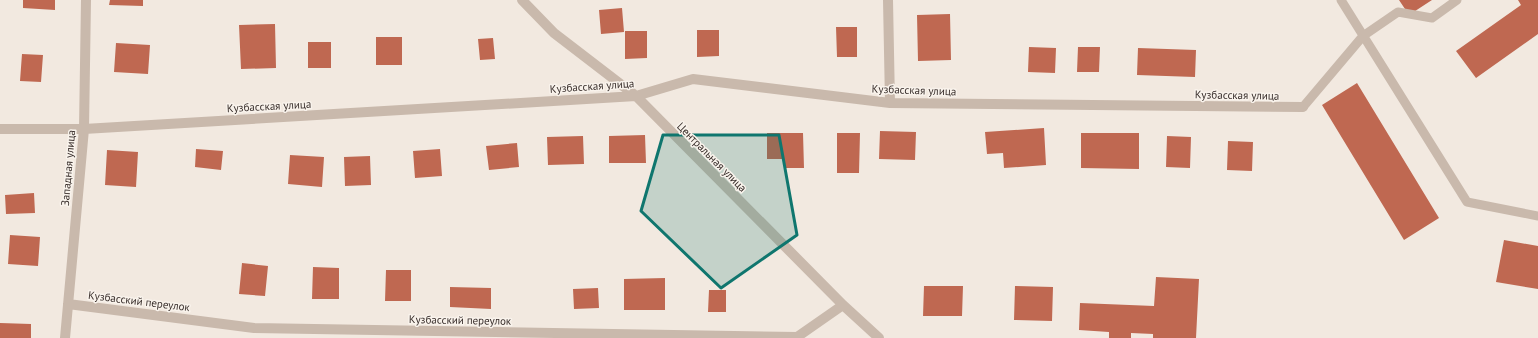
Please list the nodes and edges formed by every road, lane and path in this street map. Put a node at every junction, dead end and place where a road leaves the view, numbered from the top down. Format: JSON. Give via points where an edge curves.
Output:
{"nodes":[{"id":1,"x":86,"y":0,"type":"edge"},
{"id":2,"x":522,"y":0,"type":"edge"},
{"id":3,"x":888,"y":0,"type":"edge"},
{"id":4,"x":1341,"y":0,"type":"edge"},
{"id":5,"x":1457,"y":0,"type":"edge"},
{"id":6,"x":1363,"y":36,"type":"junction"},
{"id":7,"x":636,"y":96,"type":"junction"},
{"id":8,"x":890,"y":103,"type":"junction"},
{"id":9,"x":1303,"y":107,"type":"joint"},
{"id":10,"x":0,"y":129,"type":"edge"},
{"id":11,"x":84,"y":129,"type":"junction"},
{"id":12,"x":1538,"y":216,"type":"edge"},
{"id":13,"x":68,"y":304,"type":"junction"},
{"id":14,"x":843,"y":305,"type":"junction"},
{"id":15,"x":65,"y":338,"type":"edge"},
{"id":16,"x":879,"y":338,"type":"edge"}],
"edges":[{"from":1,"to":11,"type":"street","name":"Западная улица"},
{"from":2,"to":7,"type":"street","name":"Центральная улица","via":[[554,34]]},
{"from":3,"to":8,"type":"street"},
{"from":4,"to":6,"type":"lane"},
{"from":5,"to":6,"type":"lane","via":[[1432,18],[1398,12]]},
{"from":6,"to":9,"type":"lane"},
{"from":6,"to":12,"type":"lane","via":[[1466,202]]},
{"from":7,"to":8,"type":"street","name":"Кузбасская улица","via":[[693,79]]},
{"from":7,"to":11,"type":"street","name":"Кузбасская улица"},
{"from":7,"to":14,"type":"street","name":"Центральная улица"},
{"from":8,"to":9,"type":"street","name":"Кузбасская улица"},
{"from":10,"to":11,"type":"street","name":"Кузбасская улица"},
{"from":11,"to":13,"type":"street","name":"Западная улица"},
{"from":13,"to":14,"type":"street","name":"Кузбасский переулок","via":[[254,328],[797,337]]},
{"from":13,"to":15,"type":"street","name":"Западная улица"},
{"from":14,"to":16,"type":"street","name":"Центральная улица"}]}
